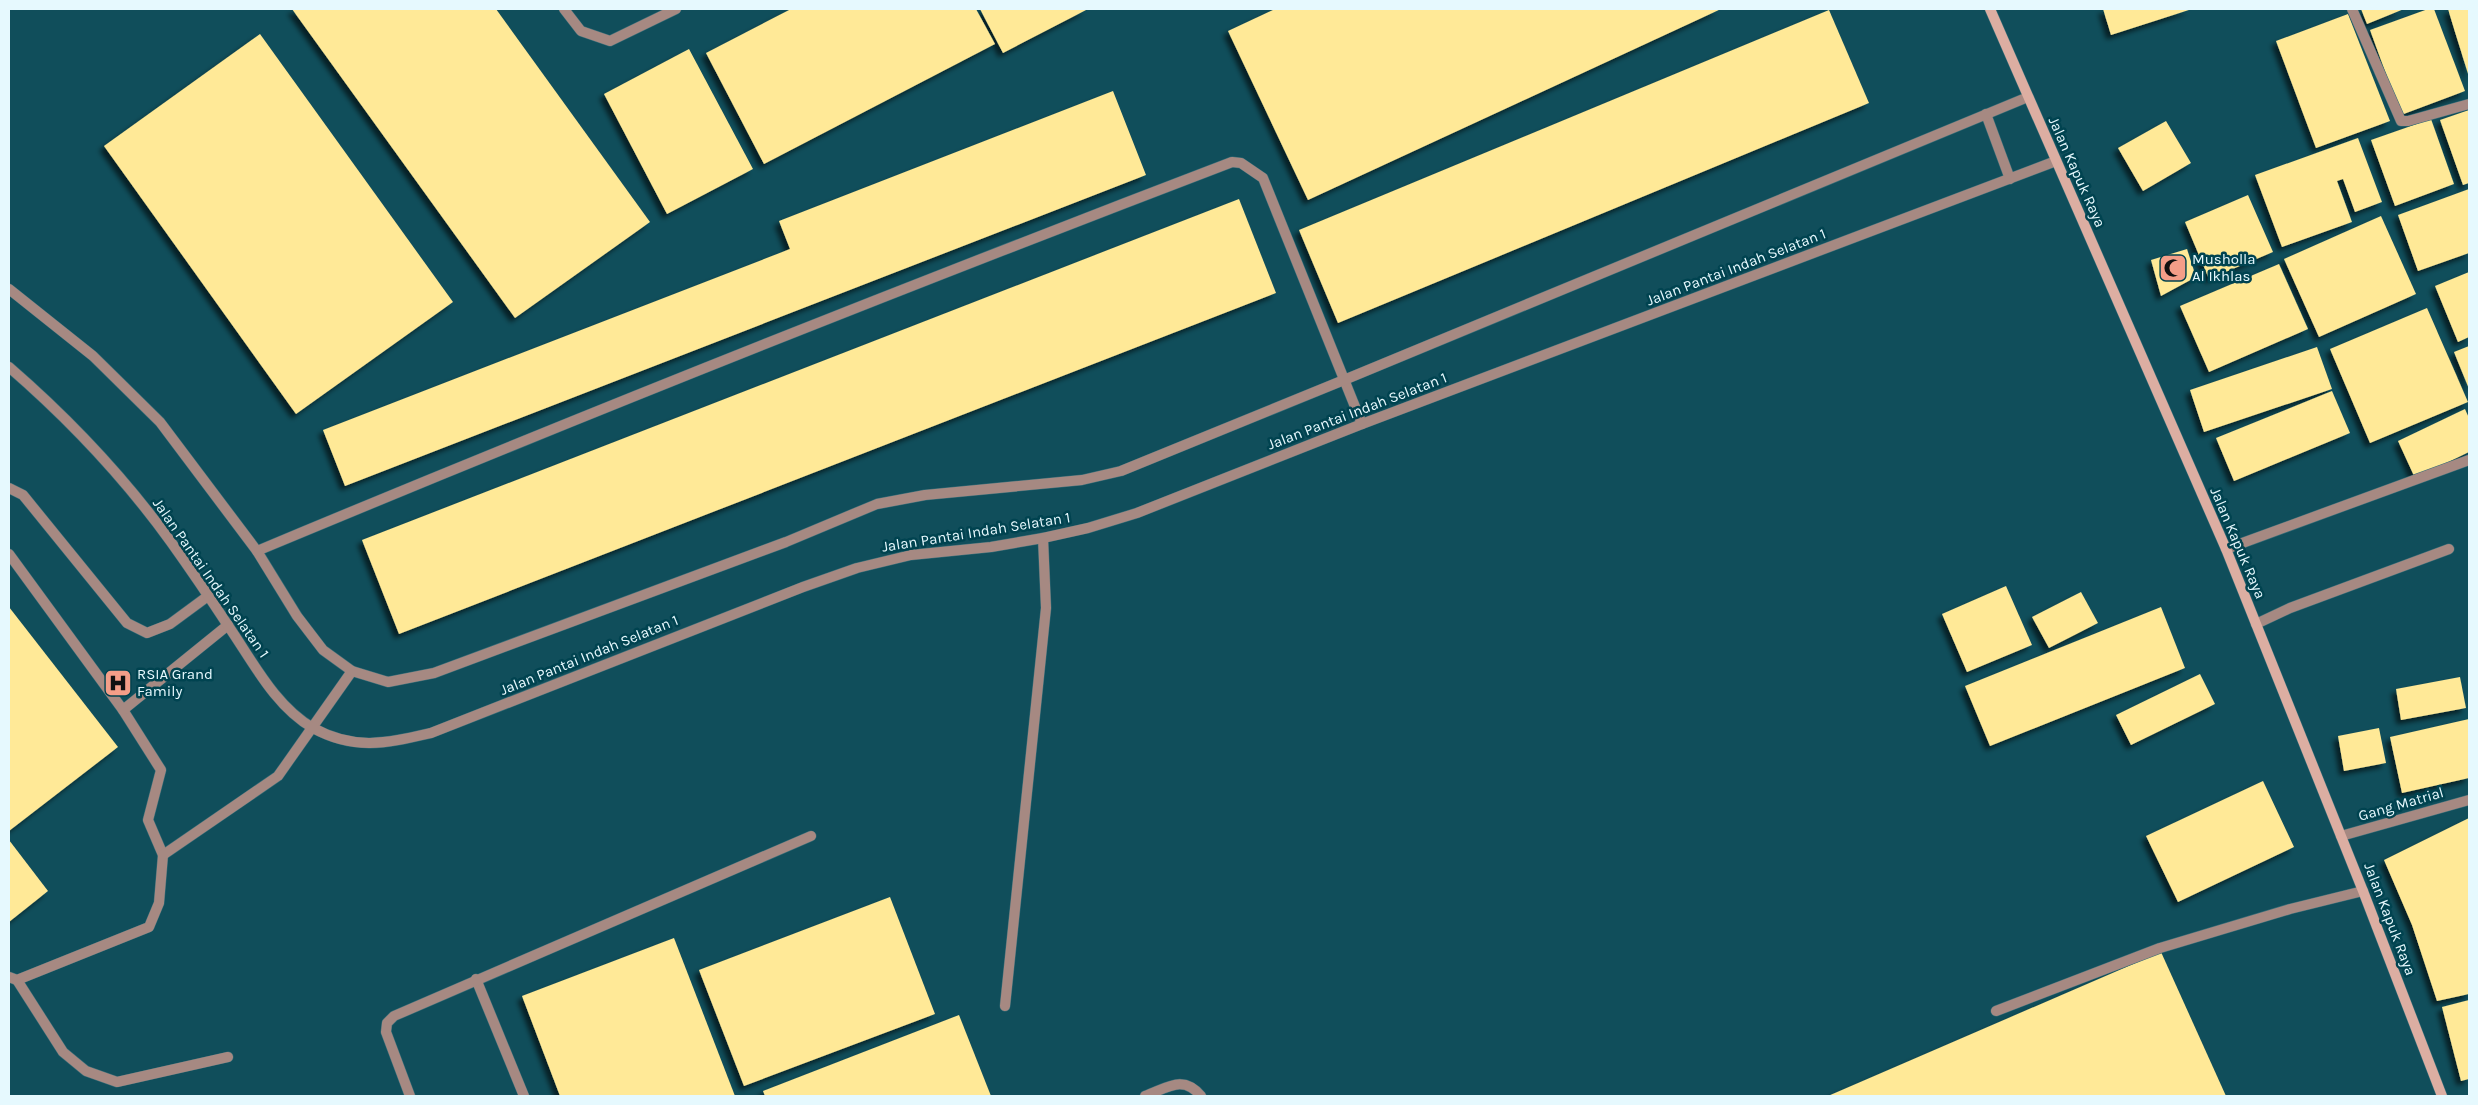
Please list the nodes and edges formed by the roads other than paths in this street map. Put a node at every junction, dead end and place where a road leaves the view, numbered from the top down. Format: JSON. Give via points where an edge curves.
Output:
{"nodes":[{"id":1,"x":564,"y":9,"type":"edge"},
{"id":2,"x":676,"y":9,"type":"edge"},
{"id":3,"x":1990,"y":9,"type":"edge"},
{"id":4,"x":2352,"y":9,"type":"edge"},
{"id":5,"x":2028,"y":96,"type":"junction"},
{"id":6,"x":2469,"y":104,"type":"edge"},
{"id":7,"x":1986,"y":114,"type":"junction"},
{"id":8,"x":2056,"y":161,"type":"junction"},
{"id":9,"x":2010,"y":179,"type":"junction"},
{"id":10,"x":9,"y":289,"type":"edge"},
{"id":11,"x":9,"y":367,"type":"edge"},
{"id":12,"x":1344,"y":380,"type":"junction"},
{"id":13,"x":1362,"y":424,"type":"junction"},
{"id":14,"x":2469,"y":460,"type":"edge"},
{"id":15,"x":9,"y":488,"type":"edge"},
{"id":16,"x":1043,"y":538,"type":"junction"},
{"id":17,"x":2226,"y":549,"type":"junction"},
{"id":18,"x":2449,"y":549,"type":"dead end"},
{"id":19,"x":257,"y":551,"type":"junction"},
{"id":20,"x":9,"y":554,"type":"edge"},
{"id":21,"x":208,"y":596,"type":"junction"},
{"id":22,"x":2256,"y":624,"type":"junction"},
{"id":23,"x":228,"y":625,"type":"junction"},
{"id":24,"x":352,"y":671,"type":"junction"},
{"id":25,"x":123,"y":710,"type":"junction"},
{"id":26,"x":313,"y":728,"type":"junction"},
{"id":27,"x":2469,"y":800,"type":"edge"},
{"id":28,"x":811,"y":836,"type":"dead end"},
{"id":29,"x":2341,"y":836,"type":"junction"},
{"id":30,"x":163,"y":855,"type":"junction"},
{"id":31,"x":2363,"y":891,"type":"junction"},
{"id":32,"x":13,"y":979,"type":"edge"},
{"id":33,"x":476,"y":979,"type":"junction"},
{"id":34,"x":1005,"y":1006,"type":"dead end"},
{"id":35,"x":1996,"y":1011,"type":"dead end"},
{"id":36,"x":228,"y":1057,"type":"dead end"},
{"id":37,"x":410,"y":1096,"type":"edge"},
{"id":38,"x":524,"y":1096,"type":"edge"},
{"id":39,"x":1144,"y":1096,"type":"edge"},
{"id":40,"x":1201,"y":1096,"type":"edge"},
{"id":41,"x":2442,"y":1096,"type":"edge"}],
"edges":[{"from":1,"to":2,"type":"street","via":[[581,31],[610,41]]},
{"from":3,"to":5,"type":"main road","name":"Jalan Kapuk Raya"},
{"from":4,"to":6,"type":"street","via":[[2401,121]]},
{"from":5,"to":7,"type":"street"},
{"from":5,"to":8,"type":"main road","name":"Jalan Kapuk Raya"},
{"from":7,"to":9,"type":"street"},
{"from":7,"to":12,"type":"street"},
{"from":8,"to":9,"type":"street","name":"Jalan Pantai Indah Selatan 1"},
{"from":8,"to":17,"type":"main road","name":"Jalan Kapuk Raya"},
{"from":9,"to":13,"type":"street","name":"Jalan Pantai Indah Selatan 1"},
{"from":10,"to":19,"type":"street","via":[[93,356],[160,422]]},
{"from":11,"to":21,"type":"street","name":"Jalan Pantai Indah Selatan 1","via":[[53,405],[115,472],[170,541]]},
{"from":12,"to":13,"type":"street"},
{"from":12,"to":19,"type":"street","via":[[1263,178],[1242,163],[1232,162],[916,282]]},
{"from":12,"to":24,"type":"street","via":[[1121,470],[1082,480],[925,495],[877,504],[786,542],[434,673],[388,682]]},
{"from":13,"to":16,"type":"street","name":"Jalan Pantai Indah Selatan 1","via":[[1137,513]]},
{"from":14,"to":17,"type":"street"},
{"from":15,"to":21,"type":"street","via":[[23,496],[127,623],[147,633],[170,624]]},
{"from":16,"to":26,"type":"street","name":"Jalan Pantai Indah Selatan 1","via":[[911,555],[857,568],[431,733],[362,744]]},
{"from":16,"to":34,"type":"street","via":[[1046,608]]},
{"from":17,"to":22,"type":"main road","name":"Jalan Kapuk Raya"},
{"from":18,"to":22,"type":"street","via":[[2290,608]]},
{"from":19,"to":24,"type":"street","via":[[297,616],[323,650]]},
{"from":20,"to":25,"type":"street"},
{"from":21,"to":23,"type":"street","name":"Jalan Pantai Indah Selatan 1"},
{"from":22,"to":29,"type":"main road","name":"Jalan Kapuk Raya"},
{"from":23,"to":25,"type":"street"},
{"from":23,"to":26,"type":"street","name":"Jalan Pantai Indah Selatan 1","via":[[278,696]]},
{"from":24,"to":26,"type":"street"},
{"from":25,"to":30,"type":"street","via":[[161,770],[148,820]]},
{"from":26,"to":30,"type":"street","via":[[278,776]]},
{"from":27,"to":29,"type":"street","name":"Gang Matrial"},
{"from":28,"to":33,"type":"street"},
{"from":29,"to":31,"type":"main road","name":"Jalan Kapuk Raya"},
{"from":30,"to":32,"type":"street","via":[[159,903],[149,927]]},
{"from":31,"to":35,"type":"street","via":[[2160,948]]},
{"from":31,"to":41,"type":"main road","name":"Jalan Kapuk Raya"},
{"from":32,"to":36,"type":"street","via":[[63,1052],[86,1070],[117,1082]]},
{"from":33,"to":37,"type":"street","via":[[394,1016],[388,1022],[386,1032]]},
{"from":33,"to":38,"type":"street"},
{"from":39,"to":40,"type":"street","via":[[1182,1083],[1194,1087]]}]}
